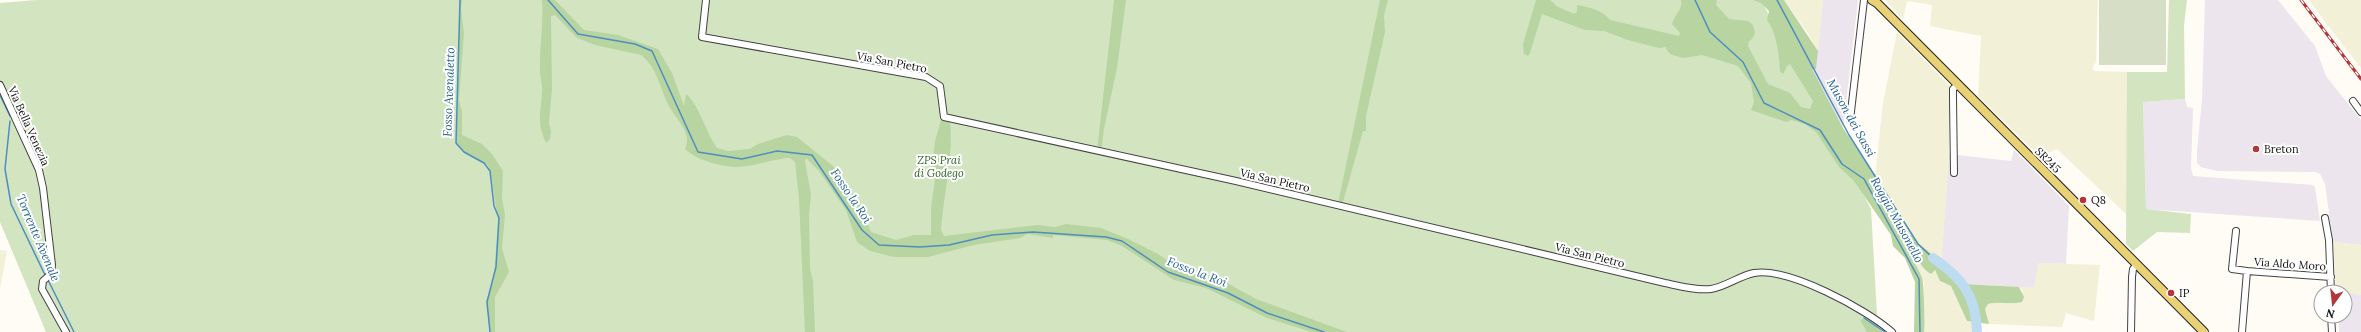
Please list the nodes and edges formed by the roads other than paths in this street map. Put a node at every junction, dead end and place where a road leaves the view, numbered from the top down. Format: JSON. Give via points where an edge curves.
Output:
{"nodes":[{"id":1,"x":706,"y":0,"type":"edge"},
{"id":2,"x":1864,"y":0,"type":"edge"},
{"id":3,"x":1875,"y":1,"type":"edge"},
{"id":4,"x":1958,"y":84,"type":"junction"},
{"id":5,"x":0,"y":85,"type":"edge"},
{"id":6,"x":2353,"y":101,"type":"dead end"},
{"id":7,"x":2361,"y":112,"type":"edge"},
{"id":8,"x":1850,"y":120,"type":"dead end"},
{"id":9,"x":1954,"y":173,"type":"dead end"},
{"id":10,"x":2325,"y":218,"type":"dead end"},
{"id":11,"x":2236,"y":231,"type":"dead end"},
{"id":12,"x":2137,"y":264,"type":"junction"},
{"id":13,"x":2247,"y":271,"type":"junction"},
{"id":14,"x":2331,"y":277,"type":"junction"},
{"id":15,"x":2331,"y":284,"type":"edge"},
{"id":16,"x":66,"y":332,"type":"edge"},
{"id":17,"x":1892,"y":332,"type":"edge"},
{"id":18,"x":2131,"y":332,"type":"edge"},
{"id":19,"x":2204,"y":332,"type":"edge"},
{"id":20,"x":2242,"y":332,"type":"edge"}],
"edges":[{"from":1,"to":17,"type":"street","name":"Via San Pietro","via":[[702,37],[926,77],[940,86],[944,117],[1236,181],[1665,283],[1711,289],[1754,273],[1771,274],[1820,289],[1865,312]]},
{"from":2,"to":8,"type":"street"},
{"from":3,"to":4,"type":"main road","name":"SR245","number":"SR245"},
{"from":4,"to":9,"type":"street","via":[[1954,89],[1953,98]]},
{"from":4,"to":12,"type":"main road","name":"SR245","number":"SR245"},
{"from":5,"to":16,"type":"street","name":"Via Bella Venezia","via":[[35,159],[41,179],[52,264],[44,294]]},
{"from":6,"to":7,"type":"street"},
{"from":10,"to":14,"type":"street"},
{"from":11,"to":13,"type":"street","name":"Via Aldo Moro","via":[[2232,269]]},
{"from":12,"to":18,"type":"street","via":[[2132,277]]},
{"from":12,"to":19,"type":"main road","name":"SR245","number":"SR245"},
{"from":13,"to":14,"type":"street","name":"Via Aldo Moro"},
{"from":13,"to":20,"type":"street","name":"Via Aldo Moro"},
{"from":14,"to":15,"type":"street"}]}
